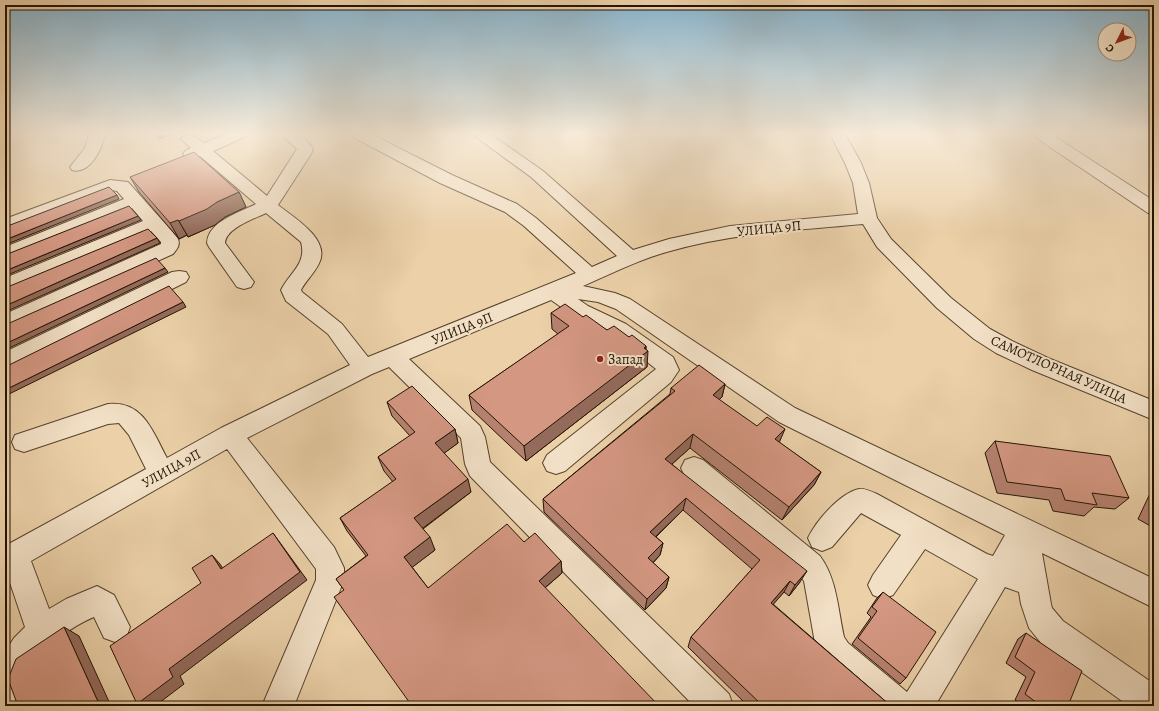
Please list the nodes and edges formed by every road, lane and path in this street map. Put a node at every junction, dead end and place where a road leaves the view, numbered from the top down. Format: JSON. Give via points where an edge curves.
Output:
{"nodes":[{"id":1,"x":223,"y":167,"type":"edge"},
{"id":2,"x":294,"y":167,"type":"edge"},
{"id":3,"x":423,"y":167,"type":"edge"},
{"id":4,"x":527,"y":167,"type":"edge"},
{"id":5,"x":854,"y":167,"type":"edge"},
{"id":6,"x":1092,"y":167,"type":"edge"},
{"id":7,"x":135,"y":201,"type":"junction"},
{"id":8,"x":269,"y":205,"type":"junction"},
{"id":9,"x":1154,"y":209,"type":"edge"},
{"id":10,"x":868,"y":218,"type":"junction"},
{"id":11,"x":154,"y":223,"type":"junction"},
{"id":12,"x":5,"y":225,"type":"edge"},
{"id":13,"x":5,"y":254,"type":"edge"},
{"id":14,"x":630,"y":258,"type":"junction"},
{"id":15,"x":590,"y":275,"type":"junction"},
{"id":16,"x":179,"y":277,"type":"dead end"},
{"id":17,"x":244,"y":282,"type":"dead end"},
{"id":18,"x":5,"y":286,"type":"edge"},
{"id":19,"x":553,"y":291,"type":"junction"},
{"id":20,"x":5,"y":323,"type":"edge"},
{"id":21,"x":392,"y":356,"type":"junction"},
{"id":22,"x":5,"y":362,"type":"edge"},
{"id":23,"x":364,"y":368,"type":"junction"},
{"id":24,"x":1154,"y":411,"type":"edge"},
{"id":25,"x":230,"y":435,"type":"junction"},
{"id":26,"x":24,"y":442,"type":"dead end"},
{"id":27,"x":556,"y":463,"type":"dead end"},
{"id":28,"x":694,"y":468,"type":"dead end"},
{"id":29,"x":162,"y":474,"type":"junction"},
{"id":30,"x":1024,"y":530,"type":"junction"},
{"id":31,"x":920,"y":532,"type":"junction"},
{"id":32,"x":822,"y":538,"type":"dead end"},
{"id":33,"x":10,"y":558,"type":"edge"},
{"id":34,"x":998,"y":572,"type":"junction"},
{"id":35,"x":1033,"y":582,"type":"junction"},
{"id":36,"x":883,"y":585,"type":"dead end"},
{"id":37,"x":1154,"y":594,"type":"edge"},
{"id":38,"x":115,"y":627,"type":"dead end"},
{"id":39,"x":42,"y":631,"type":"junction"},
{"id":40,"x":5,"y":699,"type":"edge"},
{"id":41,"x":1154,"y":704,"type":"edge"},
{"id":42,"x":278,"y":706,"type":"edge"},
{"id":43,"x":717,"y":706,"type":"edge"},
{"id":44,"x":898,"y":706,"type":"edge"},
{"id":45,"x":917,"y":706,"type":"edge"}],
"edges":[{"from":1,"to":8,"type":"street"},
{"from":2,"to":8,"type":"street"},
{"from":3,"to":15,"type":"street","via":[[510,208],[530,222]]},
{"from":4,"to":14,"type":"street"},
{"from":5,"to":10,"type":"street","via":[[861,183]]},
{"from":6,"to":9,"type":"street"},
{"from":7,"to":11,"type":"street"},
{"from":7,"to":12,"type":"street","via":[[122,186],[110,185]]},
{"from":7,"to":13,"type":"street"},
{"from":8,"to":17,"type":"street","via":[[226,226],[216,236],[216,243]]},
{"from":8,"to":23,"type":"street","via":[[309,240],[313,249],[309,267],[293,284],[293,296],[335,329]]},
{"from":10,"to":14,"type":"street","name":"УЛИЦА 9П","via":[[730,232],[669,245]]},
{"from":10,"to":24,"type":"street","name":"САМОТЛОРНАЯ УЛИЦА","via":[[884,243],[944,303],[982,334],[1040,364]]},
{"from":11,"to":18,"type":"street"},
{"from":11,"to":20,"type":"street","via":[[170,241],[166,250]]},
{"from":14,"to":15,"type":"street","name":"УЛИЦА 9П"},
{"from":15,"to":19,"type":"street","name":"УЛИЦА 9П"},
{"from":16,"to":22,"type":"street"},
{"from":19,"to":21,"type":"street","name":"УЛИЦА 9П"},
{"from":19,"to":27,"type":"street","via":[[581,311],[619,329],[665,363],[668,370],[664,376]]},
{"from":19,"to":30,"type":"street","via":[[595,293],[623,304],[787,415]]},
{"from":21,"to":23,"type":"street","name":"УЛИЦА 9П"},
{"from":21,"to":43,"type":"street","via":[[471,433],[479,468]]},
{"from":23,"to":25,"type":"street","name":"УЛИЦА 9П"},
{"from":25,"to":29,"type":"street","name":"УЛИЦА 9П"},
{"from":25,"to":42,"type":"street","via":[[324,556],[330,568],[330,580]]},
{"from":26,"to":29,"type":"street","via":[[108,414],[120,413],[128,416],[135,424]]},
{"from":28,"to":44,"type":"street","via":[[810,566],[817,576],[830,643],[838,654]]},
{"from":29,"to":33,"type":"street","name":"УЛИЦА 9П"},
{"from":30,"to":34,"type":"street"},
{"from":30,"to":35,"type":"street"},
{"from":30,"to":37,"type":"street"},
{"from":31,"to":32,"type":"street","via":[[868,502],[860,501],[852,504]]},
{"from":31,"to":34,"type":"street","via":[[981,566]]},
{"from":31,"to":36,"type":"street"},
{"from":33,"to":39,"type":"street"},
{"from":34,"to":35,"type":"street"},
{"from":34,"to":45,"type":"street"},
{"from":35,"to":41,"type":"street","via":[[1040,617],[1052,632]]},
{"from":38,"to":39,"type":"street","via":[[104,605],[97,601],[85,604]]},
{"from":39,"to":40,"type":"street","via":[[19,657]]}]}
